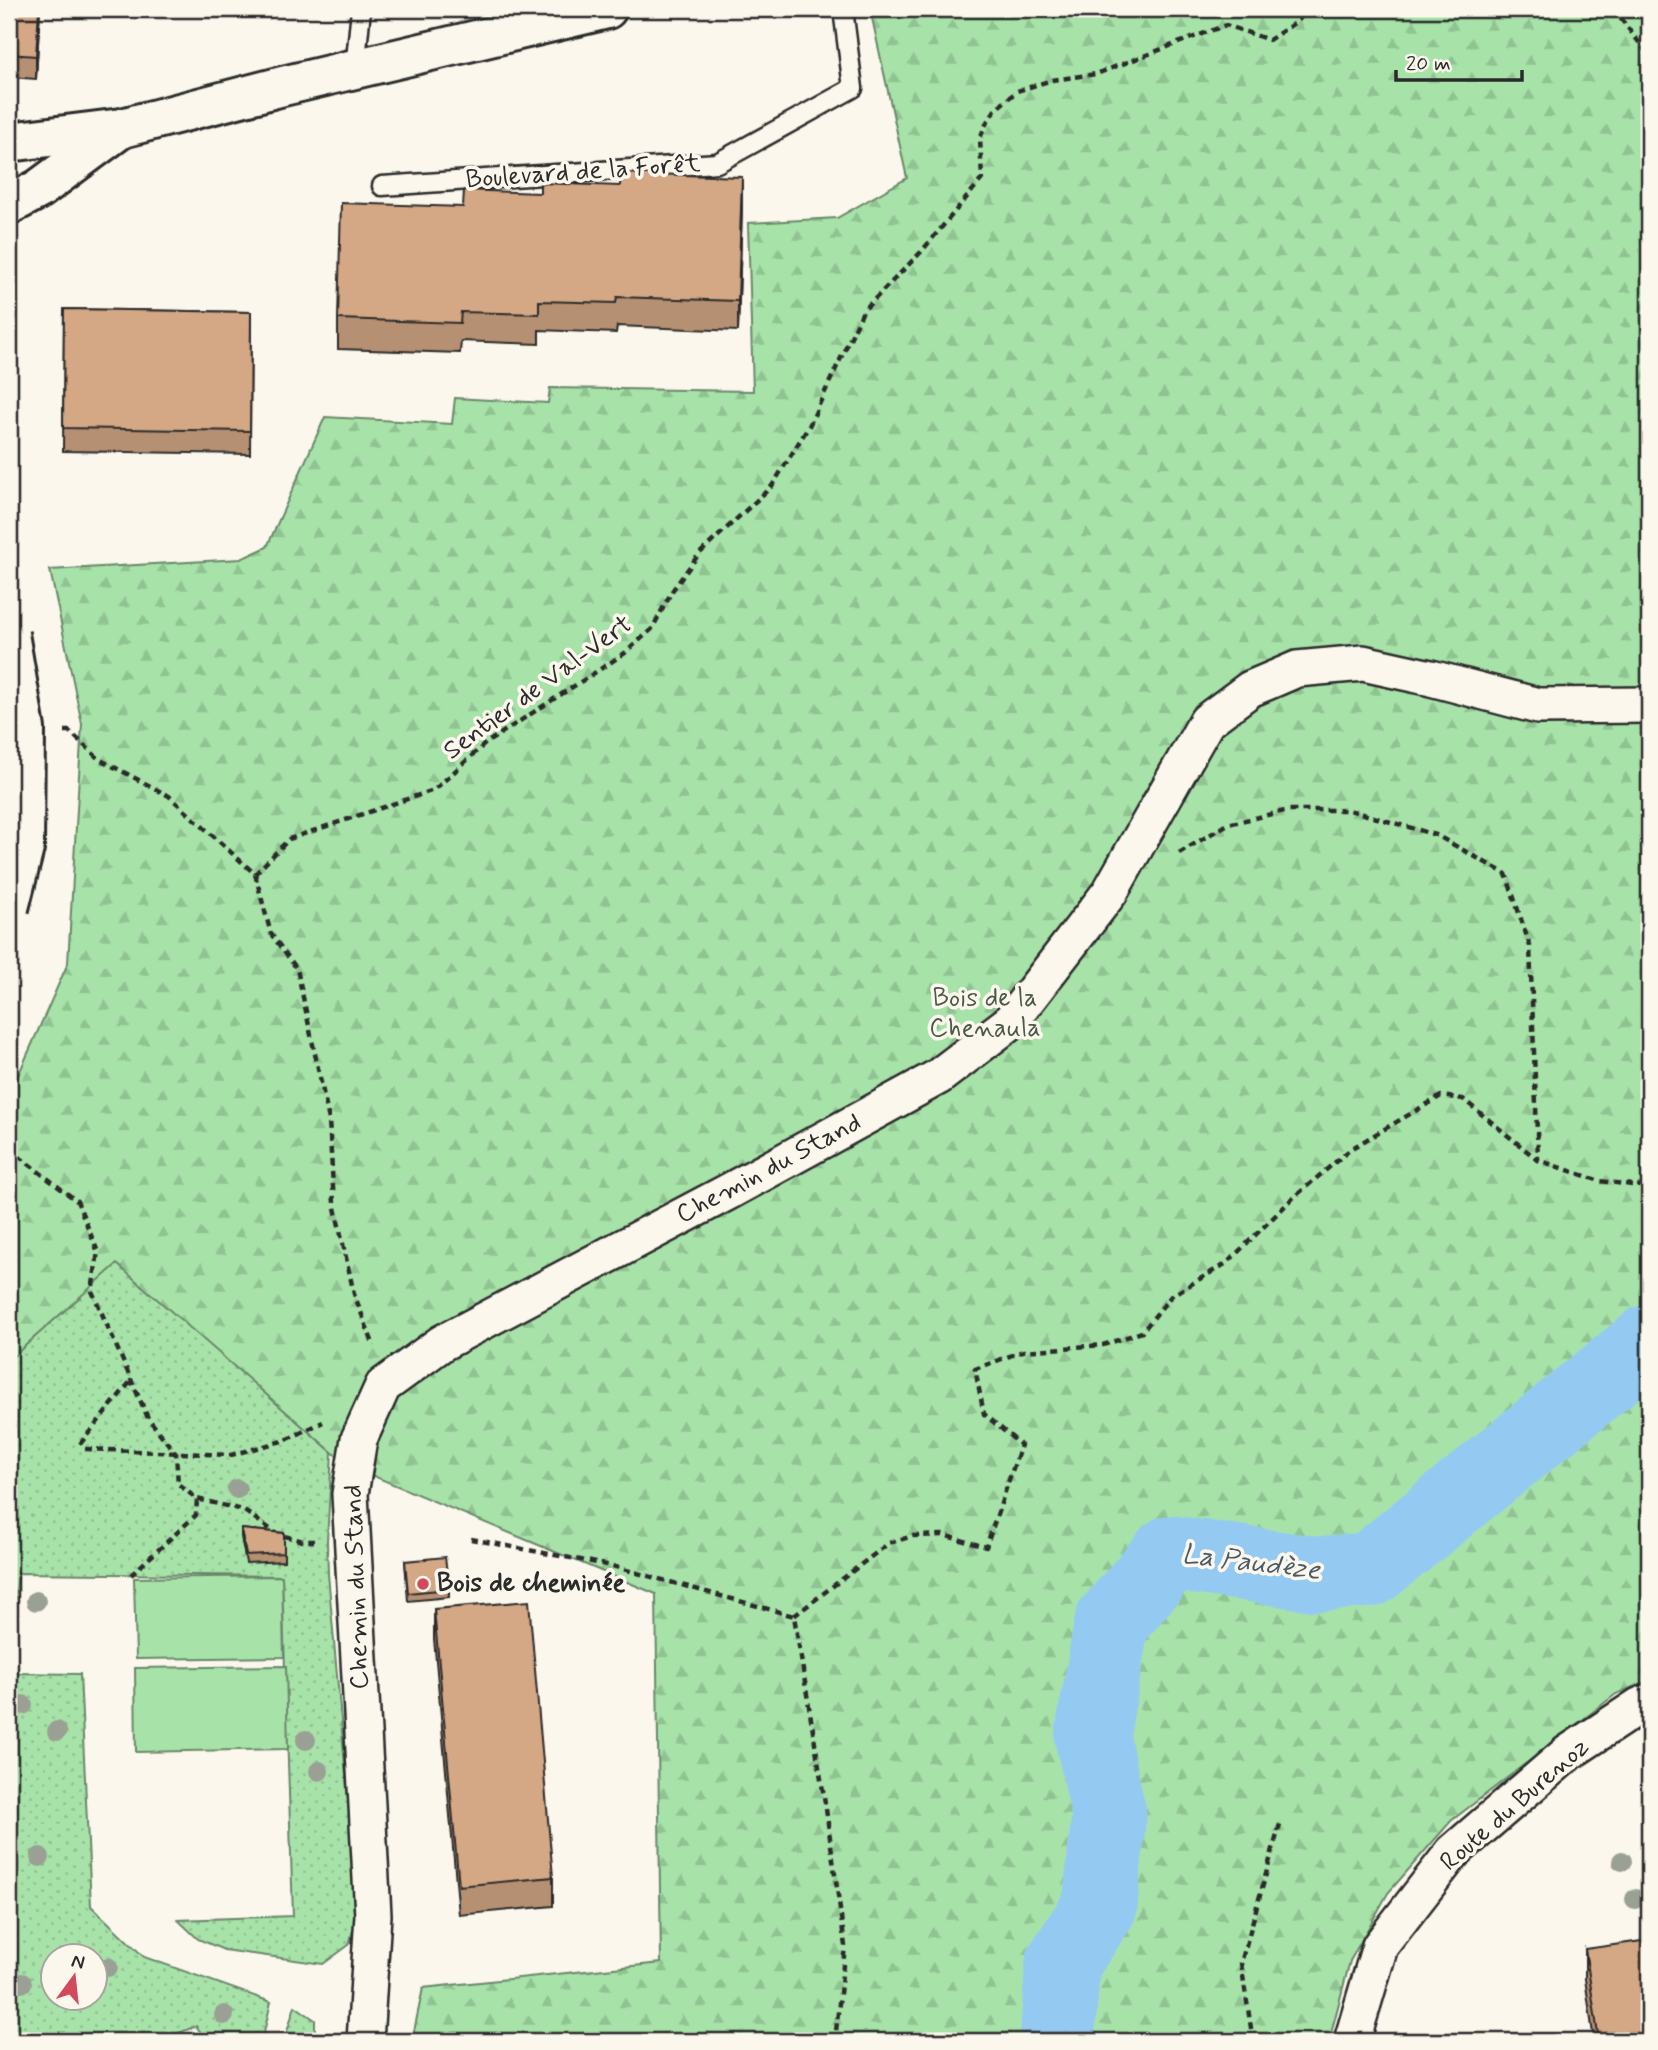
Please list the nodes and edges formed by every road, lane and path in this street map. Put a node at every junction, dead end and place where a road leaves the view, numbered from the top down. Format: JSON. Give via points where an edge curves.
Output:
{"nodes":[{"id":1,"x":361,"y":9,"type":"edge"},
{"id":2,"x":607,"y":9,"type":"edge"},
{"id":3,"x":843,"y":9,"type":"edge"},
{"id":4,"x":1305,"y":9,"type":"edge"},
{"id":5,"x":1613,"y":9,"type":"edge"},
{"id":6,"x":1649,"y":55,"type":"edge"},
{"id":7,"x":355,"y":69,"type":"junction"},
{"id":8,"x":122,"y":128,"type":"junction"},
{"id":9,"x":9,"y":142,"type":"edge"},
{"id":10,"x":382,"y":186,"type":"dead end"},
{"id":11,"x":9,"y":205,"type":"edge"},
{"id":12,"x":9,"y":634,"type":"edge"},
{"id":13,"x":1649,"y":705,"type":"edge"},
{"id":14,"x":56,"y":732,"type":"dead end"},
{"id":15,"x":1169,"y":858,"type":"dead end"},
{"id":16,"x":255,"y":874,"type":"junction"},
{"id":17,"x":9,"y":908,"type":"edge"},
{"id":18,"x":9,"y":1149,"type":"edge"},
{"id":19,"x":1538,"y":1160,"type":"junction"},
{"id":20,"x":1649,"y":1187,"type":"edge"},
{"id":21,"x":131,"y":1381,"type":"junction"},
{"id":22,"x":383,"y":1385,"type":"junction"},
{"id":23,"x":327,"y":1420,"type":"dead end"},
{"id":24,"x":176,"y":1454,"type":"junction"},
{"id":25,"x":197,"y":1499,"type":"junction"},
{"id":26,"x":471,"y":1539,"type":"dead end"},
{"id":27,"x":303,"y":1541,"type":"dead end"},
{"id":28,"x":131,"y":1575,"type":"dead end"},
{"id":29,"x":794,"y":1616,"type":"junction"},
{"id":30,"x":1649,"y":1702,"type":"edge"},
{"id":31,"x":1280,"y":1824,"type":"dead end"},
{"id":32,"x":365,"y":2041,"type":"edge"},
{"id":33,"x":835,"y":2041,"type":"edge"},
{"id":34,"x":1253,"y":2041,"type":"edge"},
{"id":35,"x":1352,"y":2041,"type":"edge"}],
"edges":[{"from":1,"to":7,"type":"lane"},
{"from":2,"to":7,"type":"street"},
{"from":3,"to":10,"type":"lane","name":"Boulevard de la Forêt","via":[[853,88],[717,163]]},
{"from":4,"to":16,"type":"path","name":"Sentier de Val-Vert","via":[[1299,20],[1269,40],[1226,25],[1096,74],[1017,91],[987,122],[981,138],[982,178],[921,252],[863,311],[809,426],[772,486],[699,554],[652,629],[625,653],[486,743],[434,790],[289,839]]},
{"from":5,"to":6,"type":"path"},
{"from":7,"to":8,"type":"street"},
{"from":8,"to":9,"type":"street"},
{"from":8,"to":11,"type":"street","via":[[39,189]]},
{"from":12,"to":17,"type":"street","bridge":true,"via":[[25,743],[24,848]]},
{"from":13,"to":22,"type":"street","name":"Chemin du Stand","via":[[1538,706],[1363,663],[1297,669],[1250,689],[1207,721],[1110,892],[1009,1024],[938,1077],[442,1343]]},
{"from":14,"to":16,"type":"path","via":[[69,731],[99,760],[169,796]]},
{"from":15,"to":19,"type":"path","via":[[1228,824],[1289,810],[1349,810],[1436,835],[1506,874],[1530,946]]},
{"from":16,"to":22,"type":"path","via":[[271,934],[297,969],[329,1120],[334,1203],[354,1294],[372,1335]]},
{"from":18,"to":21,"type":"path","via":[[77,1201],[98,1252],[92,1291]]},
{"from":19,"to":20,"type":"path","via":[[1600,1181]]},
{"from":19,"to":29,"type":"path","via":[[1463,1099],[1441,1096],[1352,1148],[1227,1263],[1171,1296],[1142,1332],[1103,1345],[1023,1351],[975,1369],[984,1414],[1021,1445],[986,1547],[943,1535],[889,1543]]},
{"from":21,"to":24,"type":"path","via":[[148,1418]]},
{"from":21,"to":24,"type":"path","via":[[82,1446]]},
{"from":22,"to":32,"type":"street","name":"Chemin du Stand","via":[[359,1439],[350,1494],[373,1915]]},
{"from":23,"to":24,"type":"path","via":[[286,1440],[232,1455]]},
{"from":24,"to":25,"type":"path","via":[[178,1484]]},
{"from":25,"to":27,"type":"path","via":[[243,1510],[277,1534]]},
{"from":25,"to":28,"type":"path","via":[[196,1515]]},
{"from":26,"to":29,"type":"path","via":[[612,1566]]},
{"from":29,"to":33,"type":"path","via":[[845,1946]]},
{"from":30,"to":35,"type":"street","name":"Route du Burenoz","via":[[1568,1752],[1452,1852],[1380,1946]]},
{"from":31,"to":34,"type":"path","via":[[1241,1963]]}]}
